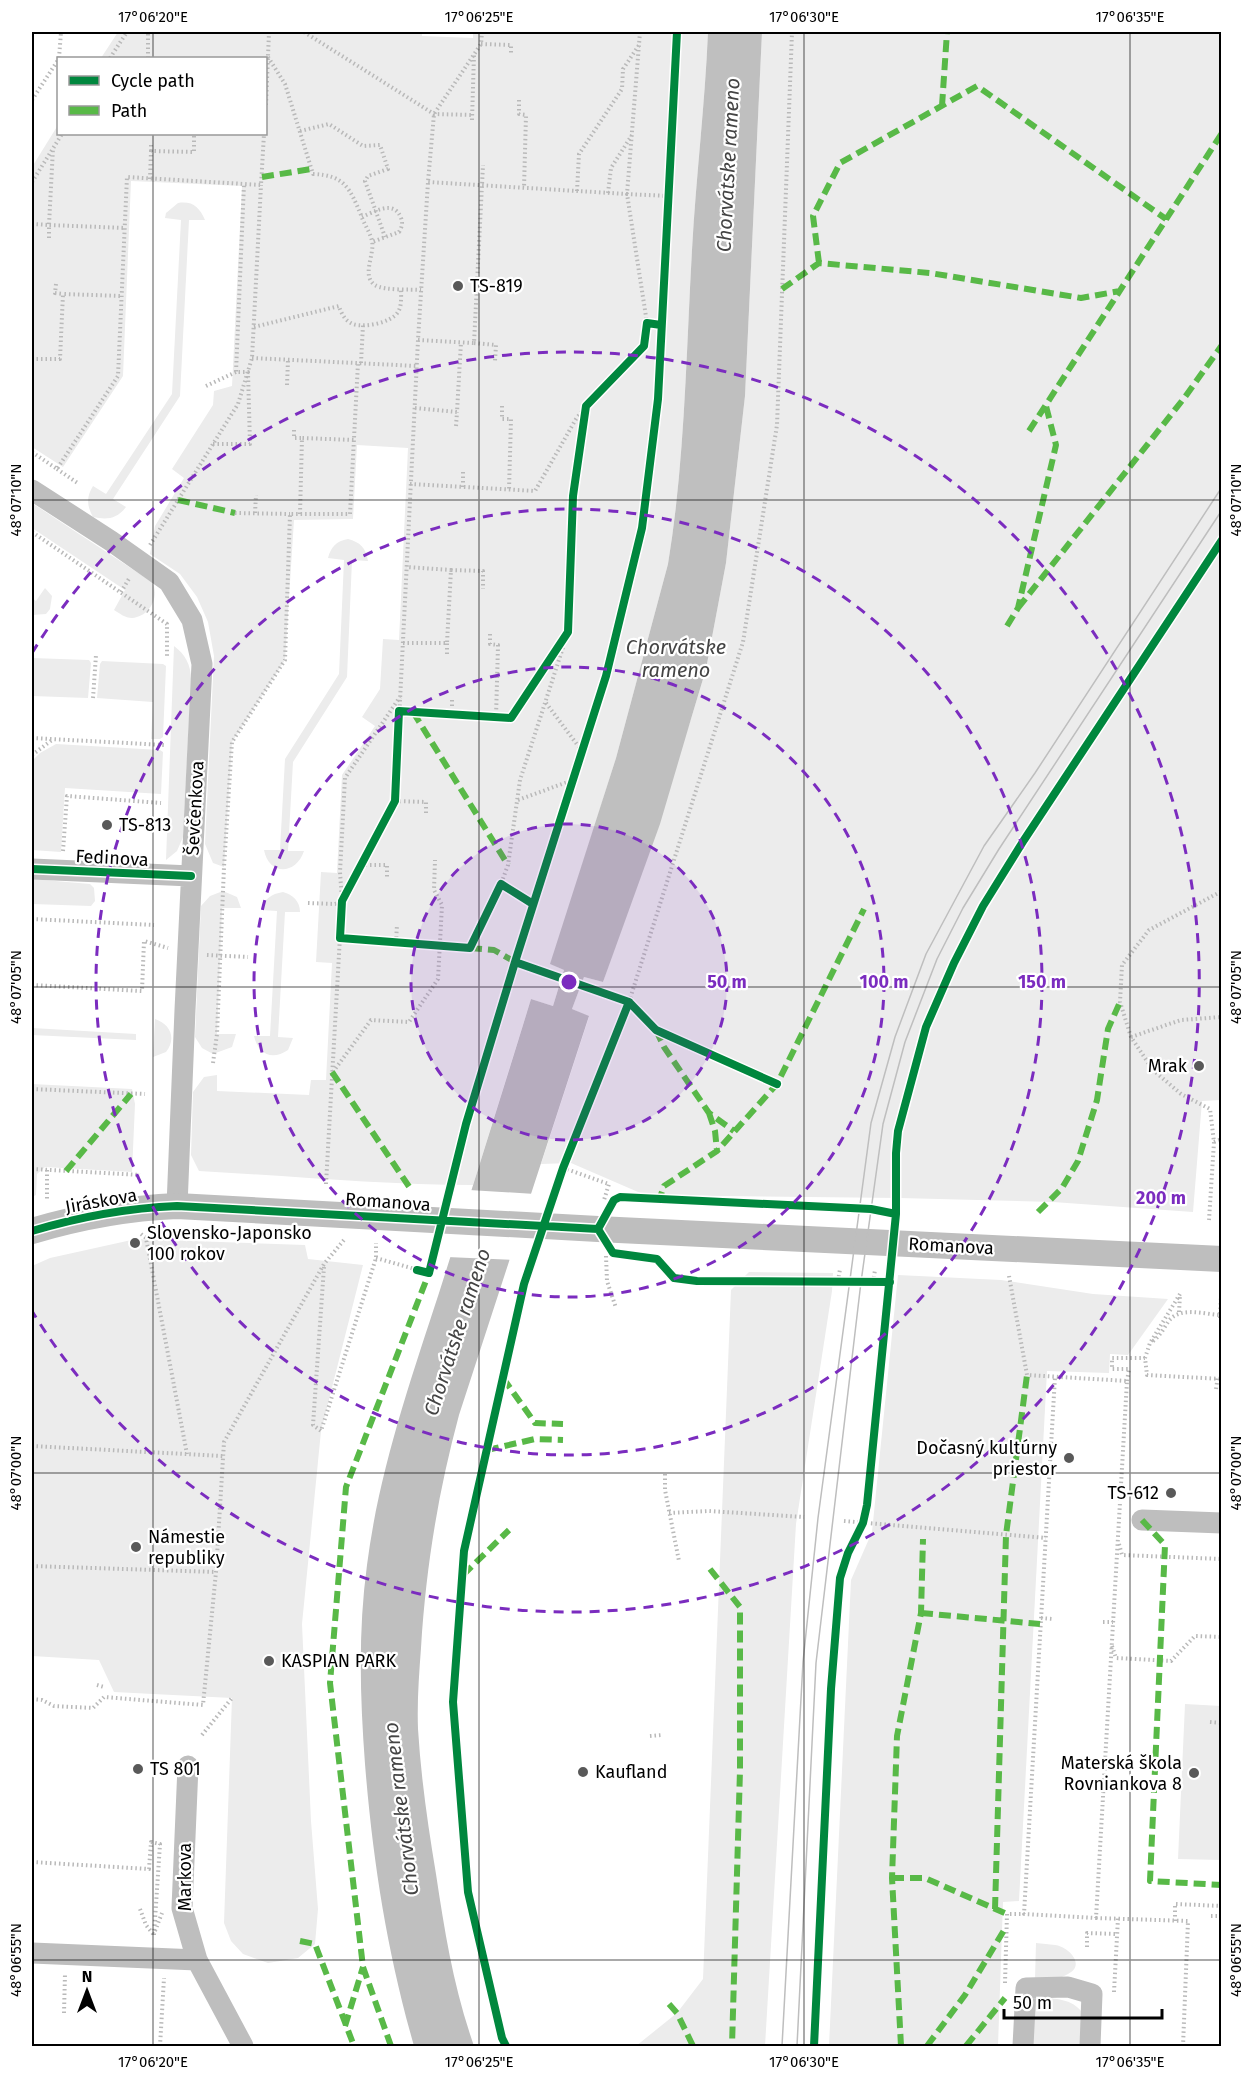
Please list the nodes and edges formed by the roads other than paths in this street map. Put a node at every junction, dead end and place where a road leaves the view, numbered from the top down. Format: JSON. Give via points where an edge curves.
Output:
{"nodes":[{"id":1,"x":32,"y":490,"type":"edge"},
{"id":2,"x":32,"y":869,"type":"edge"},
{"id":3,"x":191,"y":876,"type":"junction"},
{"id":4,"x":177,"y":1206,"type":"junction"},
{"id":5,"x":32,"y":1231,"type":"edge"},
{"id":6,"x":1221,"y":1259,"type":"edge"},
{"id":7,"x":1142,"y":1520,"type":"dead end"},
{"id":8,"x":1221,"y":1523,"type":"edge"},
{"id":9,"x":188,"y":1766,"type":"dead end"},
{"id":10,"x":32,"y":1953,"type":"edge"},
{"id":11,"x":197,"y":1960,"type":"junction"},
{"id":12,"x":243,"y":2046,"type":"edge"},
{"id":13,"x":1023,"y":2046,"type":"edge"},
{"id":14,"x":1090,"y":2046,"type":"edge"}],
"edges":[{"from":1,"to":3,"type":"street","name":"Ševčenkova","via":[[169,582],[192,620],[202,664]]},
{"from":2,"to":3,"type":"street","name":"Fedinova"},
{"from":3,"to":4,"type":"street","name":"Ševčenkova"},
{"from":4,"to":5,"type":"street","name":"Jiráskova","via":[[93,1215]]},
{"from":4,"to":6,"type":"street","name":"Romanova"},
{"from":7,"to":8,"type":"street"},
{"from":9,"to":11,"type":"street","name":"Markova","via":[[182,1908]]},
{"from":10,"to":11,"type":"street"},
{"from":11,"to":12,"type":"street","name":"Markova"},
{"from":13,"to":14,"type":"street","via":[[1026,1988],[1057,1987],[1092,1994]]}]}
